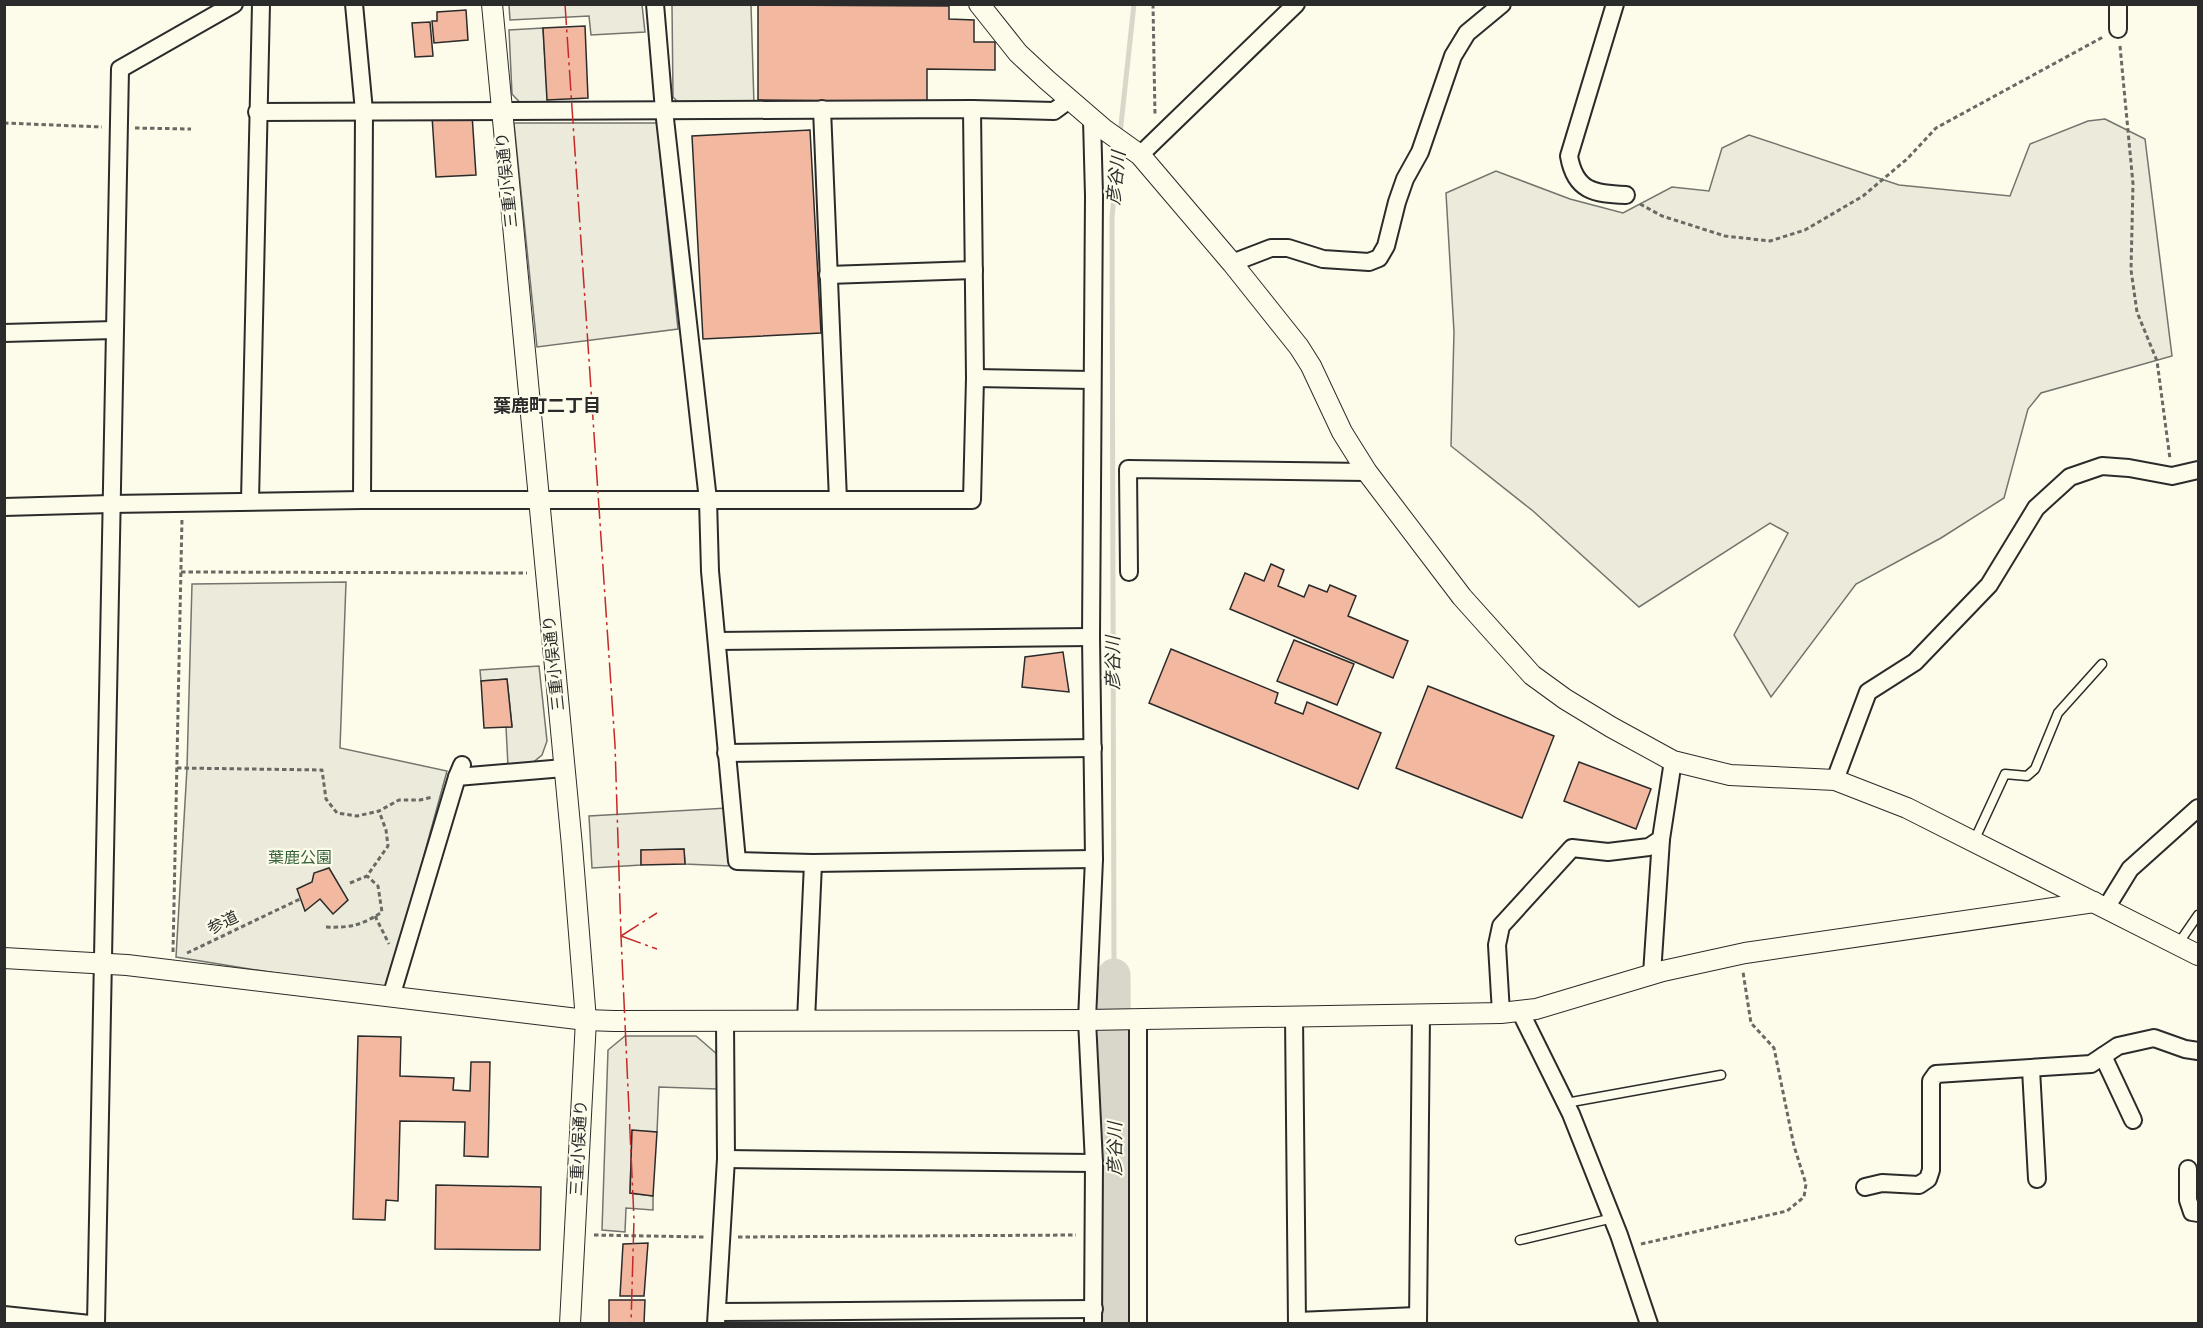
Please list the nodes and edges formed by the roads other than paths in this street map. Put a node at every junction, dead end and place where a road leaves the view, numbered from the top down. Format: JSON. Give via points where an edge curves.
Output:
{"nodes":[{"id":1,"x":234,"y":4,"type":"edge"},
{"id":2,"x":261,"y":4,"type":"edge"},
{"id":3,"x":354,"y":4,"type":"edge"},
{"id":4,"x":492,"y":4,"type":"edge"},
{"id":5,"x":655,"y":4,"type":"edge"},
{"id":6,"x":979,"y":4,"type":"edge"},
{"id":7,"x":1296,"y":4,"type":"edge"},
{"id":8,"x":1502,"y":4,"type":"edge"},
{"id":9,"x":1615,"y":4,"type":"edge"},
{"id":10,"x":2118,"y":4,"type":"edge"},
{"id":11,"x":2118,"y":29,"type":"road end"},
{"id":12,"x":1069,"y":100,"type":"junction"},
{"id":13,"x":822,"y":109,"type":"junction"},
{"id":14,"x":972,"y":109,"type":"junction"},
{"id":15,"x":664,"y":110,"type":"junction"},
{"id":16,"x":364,"y":111,"type":"junction"},
{"id":17,"x":257,"y":112,"type":"junction"},
{"id":18,"x":501,"y":112,"type":"junction"},
{"id":19,"x":1098,"y":124,"type":"junction"},
{"id":20,"x":1136,"y":152,"type":"junction"},
{"id":21,"x":1626,"y":195,"type":"road end"},
{"id":22,"x":1232,"y":263,"type":"junction"},
{"id":23,"x":974,"y":270,"type":"junction"},
{"id":24,"x":828,"y":275,"type":"junction"},
{"id":25,"x":114,"y":330,"type":"junction"},
{"id":26,"x":4,"y":333,"type":"edge"},
{"id":27,"x":975,"y":378,"type":"junction"},
{"id":28,"x":1092,"y":380,"type":"junction"},
{"id":29,"x":2199,"y":470,"type":"edge"},
{"id":30,"x":1367,"y":472,"type":"junction"},
{"id":31,"x":362,"y":500,"type":"junction"},
{"id":32,"x":708,"y":500,"type":"junction"},
{"id":33,"x":838,"y":500,"type":"junction"},
{"id":34,"x":250,"y":501,"type":"junction"},
{"id":35,"x":538,"y":501,"type":"junction"},
{"id":36,"x":111,"y":504,"type":"junction"},
{"id":37,"x":4,"y":507,"type":"edge"},
{"id":38,"x":1130,"y":572,"type":"dead end"},
{"id":39,"x":1091,"y":637,"type":"junction"},
{"id":40,"x":717,"y":641,"type":"junction"},
{"id":41,"x":2102,"y":664,"type":"dead end"},
{"id":42,"x":1093,"y":748,"type":"junction"},
{"id":43,"x":726,"y":753,"type":"junction"},
{"id":44,"x":1672,"y":761,"type":"junction"},
{"id":45,"x":564,"y":768,"type":"junction"},
{"id":46,"x":1835,"y":780,"type":"junction"},
{"id":47,"x":2199,"y":808,"type":"edge"},
{"id":48,"x":1661,"y":839,"type":"junction"},
{"id":49,"x":1974,"y":841,"type":"junction"},
{"id":50,"x":1094,"y":859,"type":"junction"},
{"id":51,"x":813,"y":863,"type":"junction"},
{"id":52,"x":2100,"y":905,"type":"junction"},
{"id":53,"x":2199,"y":915,"type":"edge"},
{"id":54,"x":2178,"y":944,"type":"junction"},
{"id":55,"x":2199,"y":955,"type":"edge"},
{"id":56,"x":4,"y":958,"type":"edge"},
{"id":57,"x":104,"y":963,"type":"junction"},
{"id":58,"x":1652,"y":975,"type":"junction"},
{"id":59,"x":391,"y":997,"type":"junction"},
{"id":60,"x":1511,"y":1012,"type":"junction"},
{"id":61,"x":1421,"y":1014,"type":"junction"},
{"id":62,"x":1294,"y":1016,"type":"junction"},
{"id":63,"x":1131,"y":1019,"type":"junction"},
{"id":64,"x":585,"y":1020,"type":"junction"},
{"id":65,"x":1093,"y":1020,"type":"junction"},
{"id":66,"x":806,"y":1021,"type":"junction"},
{"id":67,"x":725,"y":1022,"type":"junction"},
{"id":68,"x":2199,"y":1051,"type":"edge"},
{"id":69,"x":2103,"y":1056,"type":"junction"},
{"id":70,"x":2031,"y":1069,"type":"junction"},
{"id":71,"x":1721,"y":1076,"type":"dead end"},
{"id":72,"x":1566,"y":1103,"type":"junction"},
{"id":73,"x":2133,"y":1120,"type":"dead end"},
{"id":74,"x":726,"y":1159,"type":"junction"},
{"id":75,"x":1094,"y":1162,"type":"junction"},
{"id":76,"x":2188,"y":1169,"type":"dead end"},
{"id":77,"x":2037,"y":1179,"type":"dead end"},
{"id":78,"x":1865,"y":1187,"type":"dead end"},
{"id":79,"x":2199,"y":1214,"type":"edge"},
{"id":80,"x":1613,"y":1218,"type":"junction"},
{"id":81,"x":1520,"y":1240,"type":"dead end"},
{"id":82,"x":4,"y":1315,"type":"edge"},
{"id":83,"x":1093,"y":1316,"type":"edge"},
{"id":84,"x":977,"y":1317,"type":"edge"},
{"id":85,"x":717,"y":1318,"type":"edge"},
{"id":86,"x":854,"y":1318,"type":"edge"},
{"id":87,"x":1418,"y":1320,"type":"edge"},
{"id":88,"x":1297,"y":1322,"type":"edge"},
{"id":89,"x":90,"y":1323,"type":"edge"},
{"id":90,"x":96,"y":1323,"type":"edge"},
{"id":91,"x":570,"y":1323,"type":"edge"},
{"id":92,"x":1138,"y":1323,"type":"edge"},
{"id":93,"x":1649,"y":1323,"type":"edge"}],
"edges":[{"from":1,"to":25,"type":"street","via":[[120,69]]},
{"from":2,"to":17,"type":"street"},
{"from":3,"to":16,"type":"street"},
{"from":4,"to":18,"type":"street","name":"三重小俣通り"},
{"from":5,"to":15,"type":"street"},
{"from":6,"to":12,"type":"street","via":[[1018,53]]},
{"from":7,"to":20,"type":"street","via":[[1155,139]]},
{"from":8,"to":22,"type":"street","via":[[1467,33],[1453,56],[1379,258],[1369,262],[1323,259],[1288,248],[1270,248]]},
{"from":9,"to":21,"type":"street","via":[[1569,156],[1572,174],[1583,186],[1607,195]]},
{"from":10,"to":11,"type":"street"},
{"from":12,"to":14,"type":"street","via":[[1054,111]]},
{"from":12,"to":19,"type":"street"},
{"from":13,"to":14,"type":"street"},
{"from":13,"to":15,"type":"street"},
{"from":13,"to":24,"type":"street"},
{"from":14,"to":23,"type":"street"},
{"from":15,"to":18,"type":"street"},
{"from":15,"to":32,"type":"street"},
{"from":16,"to":17,"type":"street"},
{"from":16,"to":18,"type":"street"},
{"from":16,"to":31,"type":"street"},
{"from":17,"to":34,"type":"street"},
{"from":18,"to":35,"type":"street","name":"三重小俣通り"},
{"from":19,"to":20,"type":"street"},
{"from":19,"to":28,"type":"street"},
{"from":20,"to":22,"type":"street"},
{"from":22,"to":30,"type":"street","via":[[1305,356],[1342,432]]},
{"from":23,"to":24,"type":"street"},
{"from":23,"to":27,"type":"street"},
{"from":24,"to":33,"type":"street"},
{"from":25,"to":26,"type":"street"},
{"from":25,"to":36,"type":"street"},
{"from":27,"to":28,"type":"street"},
{"from":27,"to":33,"type":"street","via":[[972,500]]},
{"from":28,"to":39,"type":"street"},
{"from":29,"to":46,"type":"street","via":[[2172,476],[2102,466],[2070,477],[2036,508],[1989,585],[1915,662],[1868,692]]},
{"from":30,"to":38,"type":"street","via":[[1128,469]]},
{"from":30,"to":44,"type":"street","via":[[1462,597],[1532,675],[1592,716]]},
{"from":31,"to":34,"type":"street"},
{"from":31,"to":35,"type":"street"},
{"from":32,"to":33,"type":"street"},
{"from":32,"to":35,"type":"street"},
{"from":32,"to":40,"type":"street"},
{"from":34,"to":36,"type":"street"},
{"from":35,"to":45,"type":"street","name":"三重小俣通り"},
{"from":36,"to":37,"type":"street"},
{"from":36,"to":57,"type":"street"},
{"from":39,"to":40,"type":"street"},
{"from":39,"to":42,"type":"street"},
{"from":40,"to":43,"type":"street"},
{"from":41,"to":49,"type":"lane","via":[[2058,712],[2035,769],[2027,776],[2005,774]]},
{"from":42,"to":43,"type":"street"},
{"from":42,"to":50,"type":"street"},
{"from":43,"to":51,"type":"street","via":[[737,861]]},
{"from":44,"to":46,"type":"street","via":[[1730,775]]},
{"from":44,"to":48,"type":"street"},
{"from":45,"to":59,"type":"street","via":[[457,778]]},
{"from":45,"to":64,"type":"street","name":"三重小俣通り"},
{"from":46,"to":49,"type":"street","via":[[1907,808]]},
{"from":47,"to":52,"type":"street","via":[[2130,869]]},
{"from":48,"to":58,"type":"street"},
{"from":48,"to":60,"type":"street","via":[[1649,847],[1608,852],[1572,848],[1501,926],[1497,945]]},
{"from":49,"to":52,"type":"street"},
{"from":50,"to":51,"type":"street"},
{"from":50,"to":65,"type":"street"},
{"from":51,"to":66,"type":"street"},
{"from":52,"to":54,"type":"street"},
{"from":52,"to":58,"type":"street","via":[[1745,953]]},
{"from":53,"to":54,"type":"lane"},
{"from":54,"to":55,"type":"street"},
{"from":56,"to":57,"type":"street"},
{"from":57,"to":59,"type":"street","via":[[164,964]]},
{"from":57,"to":90,"type":"street"},
{"from":58,"to":60,"type":"street","via":[[1536,1009]]},
{"from":59,"to":64,"type":"street"},
{"from":60,"to":61,"type":"street"},
{"from":60,"to":72,"type":"street"},
{"from":61,"to":62,"type":"street"},
{"from":61,"to":87,"type":"street"},
{"from":62,"to":63,"type":"street"},
{"from":62,"to":88,"type":"street"},
{"from":63,"to":65,"type":"street"},
{"from":63,"to":92,"type":"street"},
{"from":64,"to":67,"type":"street"},
{"from":64,"to":91,"type":"street","name":"三重小俣通り"},
{"from":65,"to":66,"type":"street"},
{"from":65,"to":75,"type":"street"},
{"from":66,"to":67,"type":"street"},
{"from":67,"to":74,"type":"street"},
{"from":68,"to":69,"type":"street","via":[[2154,1038],[2118,1046]]},
{"from":69,"to":70,"type":"street","via":[[2091,1064]]},
{"from":69,"to":73,"type":"street"},
{"from":70,"to":77,"type":"street"},
{"from":70,"to":78,"type":"street","via":[[1936,1074],[1931,1082],[1928,1179],[1919,1185],[1882,1183]]},
{"from":71,"to":72,"type":"lane"},
{"from":72,"to":80,"type":"street"},
{"from":74,"to":75,"type":"street"},
{"from":74,"to":85,"type":"street"},
{"from":75,"to":83,"type":"street"},
{"from":76,"to":79,"type":"street","via":[[2188,1200],[2192,1212]]},
{"from":80,"to":81,"type":"lane"},
{"from":80,"to":93,"type":"street"},
{"from":82,"to":89,"type":"street"},
{"from":83,"to":84,"type":"street"},
{"from":84,"to":86,"type":"street"},
{"from":85,"to":86,"type":"street"},
{"from":87,"to":88,"type":"street"}]}
